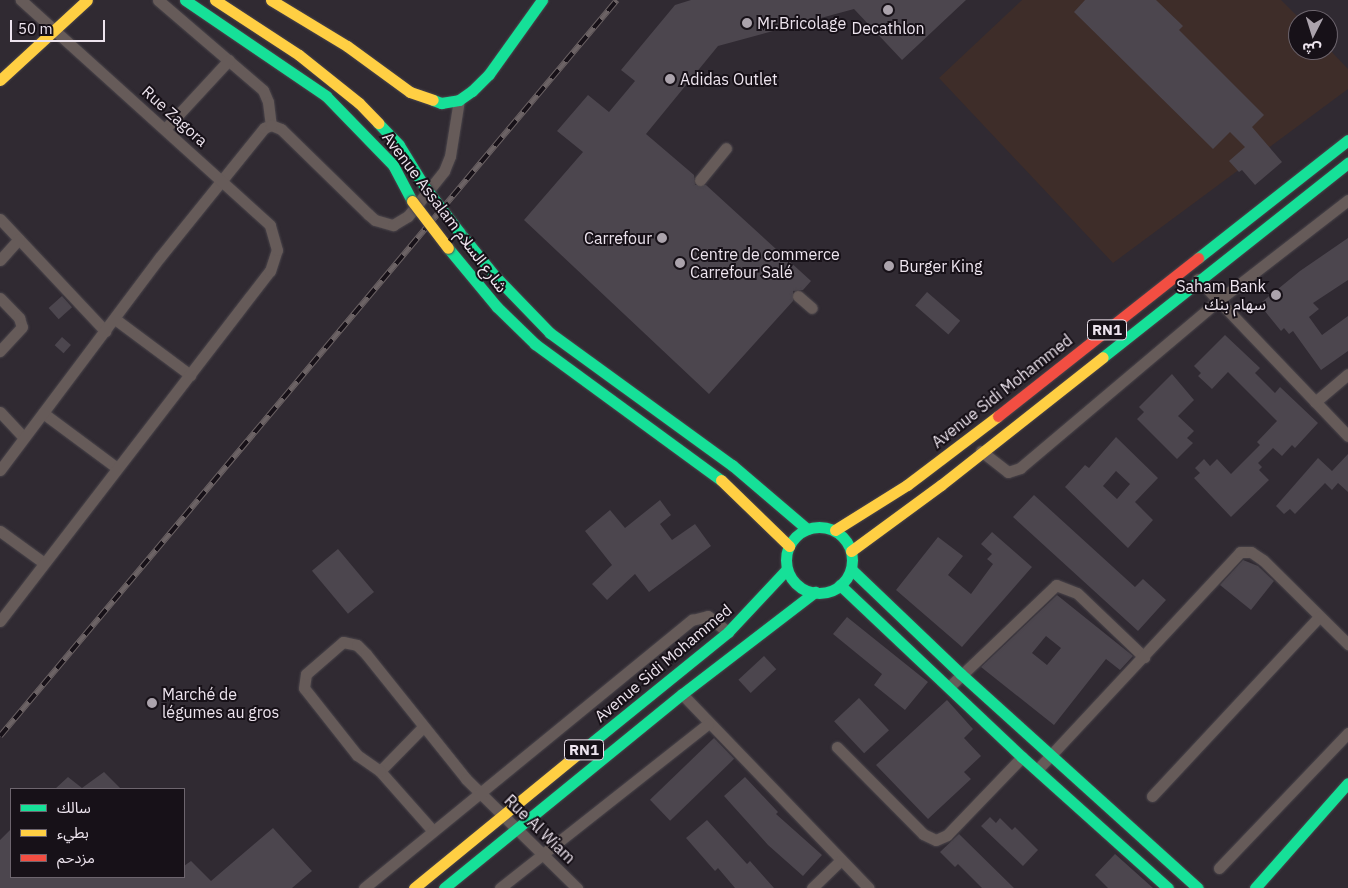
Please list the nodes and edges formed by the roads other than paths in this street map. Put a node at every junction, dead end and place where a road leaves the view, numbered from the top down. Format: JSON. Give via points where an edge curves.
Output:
{"nodes":[{"id":1,"x":21,"y":0,"type":"edge"},
{"id":2,"x":158,"y":0,"type":"edge"},
{"id":3,"x":185,"y":0,"type":"edge"},
{"id":4,"x":215,"y":0,"type":"edge"},
{"id":5,"x":271,"y":0,"type":"edge"},
{"id":6,"x":542,"y":0,"type":"edge"},
{"id":7,"x":81,"y":2,"type":"edge"},
{"id":8,"x":54,"y":30,"type":"junction"},
{"id":9,"x":228,"y":60,"type":"junction"},
{"id":10,"x":1,"y":77,"type":"edge"},
{"id":11,"x":459,"y":100,"type":"junction"},
{"id":12,"x":271,"y":125,"type":"junction"},
{"id":13,"x":165,"y":128,"type":"junction"},
{"id":14,"x":1348,"y":140,"type":"edge"},
{"id":15,"x":726,"y":148,"type":"dead end"},
{"id":16,"x":1348,"y":162,"type":"edge"},
{"id":17,"x":220,"y":180,"type":"junction"},
{"id":18,"x":700,"y":180,"type":"dead end"},
{"id":19,"x":1348,"y":200,"type":"edge"},
{"id":20,"x":0,"y":219,"type":"edge"},
{"id":21,"x":19,"y":240,"type":"junction"},
{"id":22,"x":0,"y":260,"type":"edge"},
{"id":23,"x":1198,"y":279,"type":"junction"},
{"id":24,"x":798,"y":296,"type":"dead end"},
{"id":25,"x":0,"y":298,"type":"edge"},
{"id":26,"x":1219,"y":300,"type":"junction"},
{"id":27,"x":812,"y":308,"type":"dead end"},
{"id":28,"x":115,"y":319,"type":"junction"},
{"id":29,"x":105,"y":331,"type":"junction"},
{"id":30,"x":0,"y":352,"type":"edge"},
{"id":31,"x":1348,"y":374,"type":"edge"},
{"id":32,"x":190,"y":375,"type":"junction"},
{"id":33,"x":1315,"y":402,"type":"junction"},
{"id":34,"x":0,"y":412,"type":"edge"},
{"id":35,"x":43,"y":413,"type":"junction"},
{"id":36,"x":1348,"y":436,"type":"edge"},
{"id":37,"x":24,"y":438,"type":"junction"},
{"id":38,"x":981,"y":451,"type":"junction"},
{"id":39,"x":117,"y":468,"type":"junction"},
{"id":40,"x":0,"y":470,"type":"edge"},
{"id":41,"x":808,"y":529,"type":"junction"},
{"id":42,"x":834,"y":530,"type":"junction"},
{"id":43,"x":0,"y":531,"type":"edge"},
{"id":44,"x":789,"y":546,"type":"junction"},
{"id":45,"x":851,"y":551,"type":"junction"},
{"id":46,"x":44,"y":564,"type":"junction"},
{"id":47,"x":788,"y":569,"type":"junction"},
{"id":48,"x":851,"y":569,"type":"junction"},
{"id":49,"x":840,"y":585,"type":"junction"},
{"id":50,"x":815,"y":592,"type":"junction"},
{"id":51,"x":1319,"y":617,"type":"junction"},
{"id":52,"x":0,"y":621,"type":"edge"},
{"id":53,"x":728,"y":632,"type":"junction"},
{"id":54,"x":1348,"y":644,"type":"edge"},
{"id":55,"x":1144,"y":657,"type":"junction"},
{"id":56,"x":961,"y":674,"type":"junction"},
{"id":57,"x":949,"y":687,"type":"junction"},
{"id":58,"x":682,"y":694,"type":"junction"},
{"id":59,"x":708,"y":724,"type":"junction"},
{"id":60,"x":422,"y":728,"type":"junction"},
{"id":61,"x":1348,"y":733,"type":"edge"},
{"id":62,"x":838,"y":748,"type":"dead end"},
{"id":63,"x":1053,"y":754,"type":"junction"},
{"id":64,"x":1022,"y":757,"type":"junction"},
{"id":65,"x":380,"y":770,"type":"junction"},
{"id":66,"x":1036,"y":770,"type":"junction"},
{"id":67,"x":1348,"y":784,"type":"edge"},
{"id":68,"x":480,"y":793,"type":"junction"},
{"id":69,"x":1152,"y":796,"type":"dead end"},
{"id":70,"x":503,"y":816,"type":"junction"},
{"id":71,"x":518,"y":829,"type":"junction"},
{"id":72,"x":433,"y":831,"type":"junction"},
{"id":73,"x":543,"y":852,"type":"junction"},
{"id":74,"x":840,"y":861,"type":"junction"},
{"id":75,"x":1220,"y":868,"type":"dead end"},
{"id":76,"x":364,"y":888,"type":"edge"},
{"id":77,"x":414,"y":888,"type":"edge"},
{"id":78,"x":444,"y":888,"type":"edge"},
{"id":79,"x":500,"y":888,"type":"edge"},
{"id":80,"x":577,"y":888,"type":"edge"},
{"id":81,"x":812,"y":888,"type":"edge"},
{"id":82,"x":869,"y":888,"type":"edge"},
{"id":83,"x":1168,"y":888,"type":"edge"},
{"id":84,"x":1198,"y":888,"type":"edge"},
{"id":85,"x":1255,"y":888,"type":"edge"}],
"edges":[{"from":1,"to":8,"type":"street","name":"Rue Zagora"},
{"from":2,"to":9,"type":"street"},
{"from":3,"to":44,"type":"street","name":"Avenue Assalam شارع السلام","bridge":true,"via":[[326,96],[393,165],[412,201],[497,307],[536,344],[595,391],[691,456],[731,489]]},
{"from":4,"to":41,"type":"street","name":"Avenue Assalam شارع السلام","bridge":true,"via":[[299,55],[359,102],[399,144],[424,186],[506,288],[561,342],[732,465]]},
{"from":5,"to":11,"type":"street","via":[[340,40],[410,92],[441,103]]},
{"from":6,"to":11,"type":"street","via":[[489,74]]},
{"from":7,"to":8,"type":"street"},
{"from":8,"to":10,"type":"street"},
{"from":8,"to":13,"type":"street","name":"Rue Zagora"},
{"from":9,"to":12,"type":"street","via":[[262,90],[268,102]]},
{"from":9,"to":13,"type":"street"},
{"from":11,"to":12,"type":"street","via":[[450,156],[444,171],[408,216],[393,225],[375,220],[281,129]]},
{"from":12,"to":17,"type":"street","via":[[264,128]]},
{"from":13,"to":17,"type":"street","name":"Rue Zagora"},
{"from":14,"to":42,"type":"street","name":"Avenue Sidi Mohammed","number":"RN1","via":[[970,438],[907,485]]},
{"from":15,"to":18,"type":"street"},
{"from":16,"to":23,"type":"street","name":"Avenue Sidi Mohammed","number":"RN1"},
{"from":17,"to":28,"type":"street"},
{"from":17,"to":32,"type":"street","name":"Rue Zagora","via":[[270,225],[277,250],[270,271]]},
{"from":19,"to":26,"type":"street"},
{"from":20,"to":21,"type":"street"},
{"from":21,"to":22,"type":"street"},
{"from":21,"to":29,"type":"street"},
{"from":23,"to":26,"type":"street"},
{"from":23,"to":38,"type":"street","name":"Avenue Sidi Mohammed","number":"RN1"},
{"from":24,"to":27,"type":"street"},
{"from":25,"to":30,"type":"street","via":[[19,318],[22,327]]},
{"from":26,"to":33,"type":"street"},
{"from":26,"to":38,"type":"street","via":[[1020,468],[1008,472],[996,466]]},
{"from":28,"to":29,"type":"street"},
{"from":28,"to":32,"type":"street"},
{"from":29,"to":35,"type":"street"},
{"from":31,"to":33,"type":"street"},
{"from":32,"to":39,"type":"street"},
{"from":33,"to":36,"type":"street"},
{"from":34,"to":37,"type":"street"},
{"from":35,"to":37,"type":"street"},
{"from":35,"to":39,"type":"street"},
{"from":37,"to":40,"type":"street"},
{"from":38,"to":45,"type":"street","name":"Avenue Sidi Mohammed","number":"RN1"},
{"from":39,"to":46,"type":"street"},
{"from":41,"to":42,"type":"street","via":[[822,527]]},
{"from":41,"to":44,"type":"street"},
{"from":42,"to":45,"type":"street","via":[[845,539]]},
{"from":43,"to":46,"type":"street"},
{"from":44,"to":47,"type":"street"},
{"from":45,"to":48,"type":"street"},
{"from":46,"to":52,"type":"street"},
{"from":47,"to":50,"type":"street","via":[[798,584]]},
{"from":47,"to":53,"type":"street","name":"Avenue Sidi Mohammed","number":"RN1"},
{"from":48,"to":49,"type":"street"},
{"from":48,"to":56,"type":"street"},
{"from":49,"to":50,"type":"street","number":"RN1","via":[[830,591]]},
{"from":49,"to":57,"type":"street"},
{"from":50,"to":58,"type":"street","number":"RN1"},
{"from":51,"to":54,"type":"street"},
{"from":51,"to":55,"type":"street","via":[[1263,560],[1244,551],[1226,565]]},
{"from":51,"to":69,"type":"street"},
{"from":53,"to":68,"type":"street","via":[[708,616],[692,620]]},
{"from":53,"to":70,"type":"street","name":"Avenue Sidi Mohammed","number":"RN1"},
{"from":55,"to":56,"type":"street","via":[[1077,594],[1059,585],[1045,592]]},
{"from":55,"to":63,"type":"street"},
{"from":56,"to":57,"type":"street"},
{"from":56,"to":63,"type":"street"},
{"from":57,"to":64,"type":"street"},
{"from":58,"to":59,"type":"street"},
{"from":58,"to":71,"type":"street","number":"RN1"},
{"from":59,"to":73,"type":"street"},
{"from":59,"to":74,"type":"street"},
{"from":60,"to":65,"type":"street"},
{"from":60,"to":65,"type":"street","name":"Rue Al Wiam","via":[[366,654],[352,643],[343,642],[306,674],[303,682],[310,697],[357,755]]},
{"from":60,"to":68,"type":"street","name":"Rue Al Wiam"},
{"from":61,"to":75,"type":"street"},
{"from":62,"to":64,"type":"street","via":[[923,834],[936,840],[947,835]]},
{"from":63,"to":66,"type":"street"},
{"from":63,"to":84,"type":"street"},
{"from":64,"to":66,"type":"street"},
{"from":65,"to":72,"type":"street","name":"Rue Al Wiam"},
{"from":66,"to":83,"type":"street"},
{"from":67,"to":85,"type":"street"},
{"from":68,"to":70,"type":"street","name":"Rue Al Wiam"},
{"from":68,"to":72,"type":"street"},
{"from":70,"to":71,"type":"street","name":"Rue Al Wiam"},
{"from":70,"to":77,"type":"street","name":"Avenue Sidi Mohammed","number":"RN1"},
{"from":71,"to":73,"type":"street","name":"Rue Al Wiam"},
{"from":71,"to":78,"type":"street","number":"RN1"},
{"from":72,"to":76,"type":"street"},
{"from":73,"to":79,"type":"street"},
{"from":73,"to":80,"type":"street","name":"Rue Al Wiam"},
{"from":74,"to":81,"type":"street"},
{"from":74,"to":82,"type":"street"}]}
